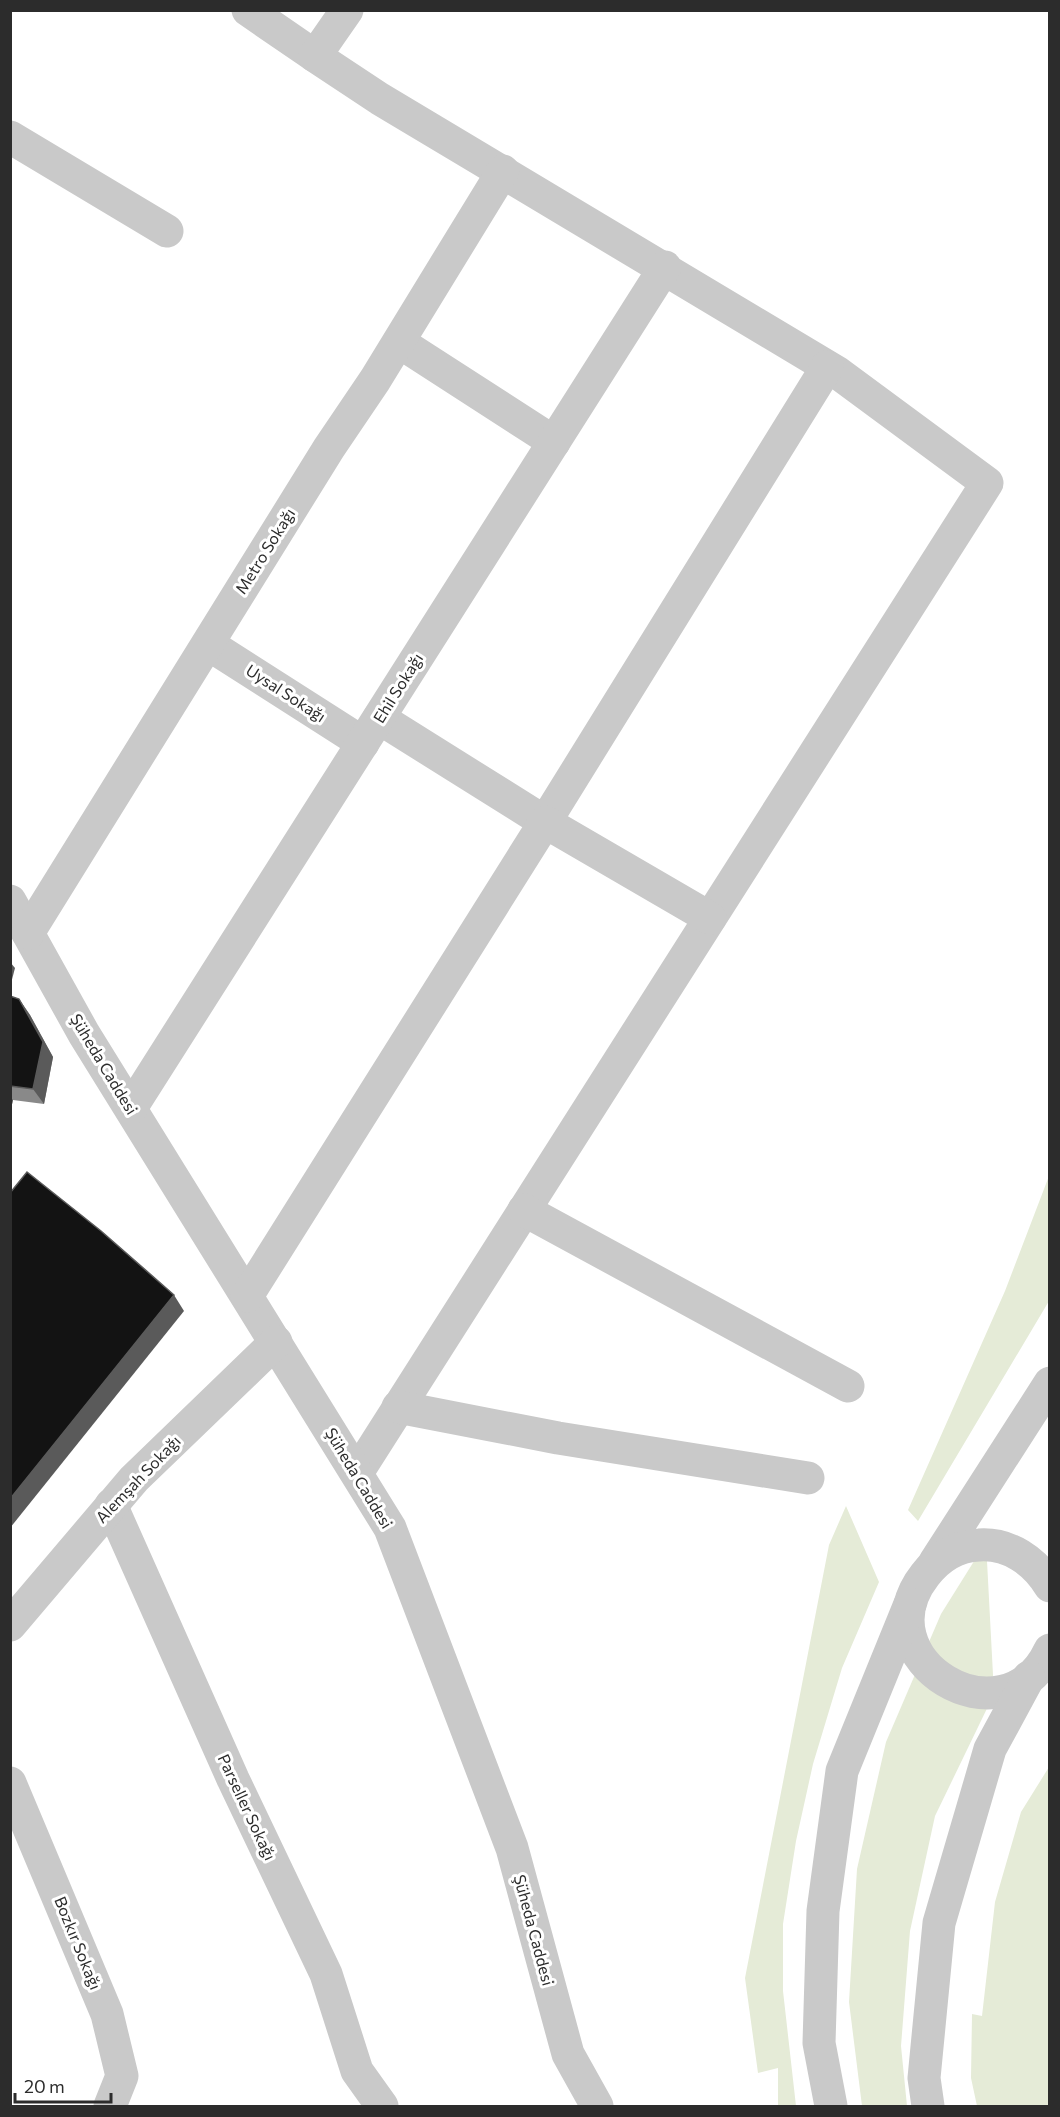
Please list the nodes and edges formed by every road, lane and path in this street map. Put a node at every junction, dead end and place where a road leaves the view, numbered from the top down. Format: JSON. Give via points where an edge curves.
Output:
{"nodes":[{"id":1,"x":248,"y":10,"type":"edge"},
{"id":2,"x":347,"y":10,"type":"edge"},
{"id":3,"x":315,"y":56,"type":"junction"},
{"id":4,"x":10,"y":137,"type":"edge"},
{"id":5,"x":503,"y":171,"type":"junction"},
{"id":6,"x":167,"y":231,"type":"dead end"},
{"id":7,"x":665,"y":267,"type":"junction"},
{"id":8,"x":399,"y":342,"type":"junction"},
{"id":9,"x":827,"y":367,"type":"junction"},
{"id":10,"x":554,"y":442,"type":"junction"},
{"id":11,"x":208,"y":644,"type":"junction"},
{"id":12,"x":371,"y":730,"type":"junction"},
{"id":13,"x":545,"y":822,"type":"junction"},
{"id":14,"x":10,"y":901,"type":"edge"},
{"id":15,"x":710,"y":918,"type":"junction"},
{"id":16,"x":28,"y":933,"type":"junction"},
{"id":17,"x":131,"y":1108,"type":"junction"},
{"id":18,"x":524,"y":1210,"type":"junction"},
{"id":19,"x":247,"y":1296,"type":"junction"},
{"id":20,"x":276,"y":1342,"type":"junction"},
{"id":21,"x":1050,"y":1383,"type":"edge"},
{"id":22,"x":848,"y":1386,"type":"dead end"},
{"id":23,"x":398,"y":1407,"type":"junction"},
{"id":24,"x":357,"y":1473,"type":"junction"},
{"id":25,"x":808,"y":1478,"type":"dead end"},
{"id":26,"x":111,"y":1505,"type":"junction"},
{"id":27,"x":935,"y":1562,"type":"junction"},
{"id":28,"x":1050,"y":1586,"type":"edge"},
{"id":29,"x":910,"y":1604,"type":"junction"},
{"id":30,"x":10,"y":1625,"type":"edge"},
{"id":31,"x":1043,"y":1661,"type":"edge"},
{"id":32,"x":10,"y":1783,"type":"edge"},
{"id":33,"x":110,"y":2106,"type":"edge"},
{"id":34,"x":382,"y":2106,"type":"edge"},
{"id":35,"x":597,"y":2106,"type":"edge"},
{"id":36,"x":831,"y":2106,"type":"edge"},
{"id":37,"x":928,"y":2106,"type":"edge"}],
"edges":[{"from":1,"to":3,"type":"street"},
{"from":2,"to":3,"type":"street"},
{"from":3,"to":5,"type":"street"},
{"from":4,"to":6,"type":"street"},
{"from":5,"to":7,"type":"street"},
{"from":5,"to":8,"type":"street","name":"Metro Sokağı"},
{"from":7,"to":9,"type":"street"},
{"from":7,"to":10,"type":"street","name":"Ehil Sokağı"},
{"from":8,"to":10,"type":"street"},
{"from":8,"to":11,"type":"street","name":"Metro Sokağı"},
{"from":9,"to":13,"type":"street"},
{"from":9,"to":15,"type":"street","via":[[987,483]]},
{"from":10,"to":12,"type":"street","name":"Ehil Sokağı"},
{"from":11,"to":12,"type":"street","name":"Uysal Sokağı"},
{"from":11,"to":16,"type":"street","name":"Metro Sokağı"},
{"from":12,"to":13,"type":"street","name":"Uysal Sokağı"},
{"from":12,"to":17,"type":"street","name":"Ehil Sokağı"},
{"from":13,"to":15,"type":"street","name":"Uysal Sokağı"},
{"from":13,"to":19,"type":"street"},
{"from":14,"to":16,"type":"street","name":"Şüheda Caddesi"},
{"from":15,"to":18,"type":"street"},
{"from":16,"to":17,"type":"street","name":"Şüheda Caddesi"},
{"from":17,"to":19,"type":"street","name":"Şüheda Caddesi"},
{"from":18,"to":22,"type":"street"},
{"from":18,"to":23,"type":"street"},
{"from":19,"to":20,"type":"street","name":"Şüheda Caddesi"},
{"from":20,"to":24,"type":"street","name":"Şüheda Caddesi"},
{"from":20,"to":26,"type":"street","name":"Alemşah Sokağı"},
{"from":21,"to":27,"type":"street"},
{"from":23,"to":24,"type":"street"},
{"from":23,"to":25,"type":"street","via":[[558,1438]]},
{"from":24,"to":35,"type":"street","name":"Şüheda Caddesi","via":[[390,1528],[507,1837],[568,2054]]},
{"from":26,"to":30,"type":"street","name":"Alemşah Sokağı"},
{"from":26,"to":34,"type":"street","name":"Parseller Sokağı","via":[[233,1779],[326,1974],[357,2071]]},
{"from":27,"to":28,"type":"street","via":[[955,1550],[979,1545],[1002,1547],[1024,1557]]},
{"from":27,"to":29,"type":"street","via":[[920,1581]]},
{"from":29,"to":31,"type":"street","via":[[910,1629],[918,1653],[933,1674],[955,1688],[980,1693],[1006,1690]]},
{"from":29,"to":36,"type":"street","via":[[842,1771],[823,1911],[819,2032]]},
{"from":31,"to":37,"type":"street","via":[[990,1749],[939,1923],[924,2078]]},
{"from":32,"to":33,"type":"street","name":"Bozkır Sokağı","via":[[107,2014],[122,2076]]}]}
